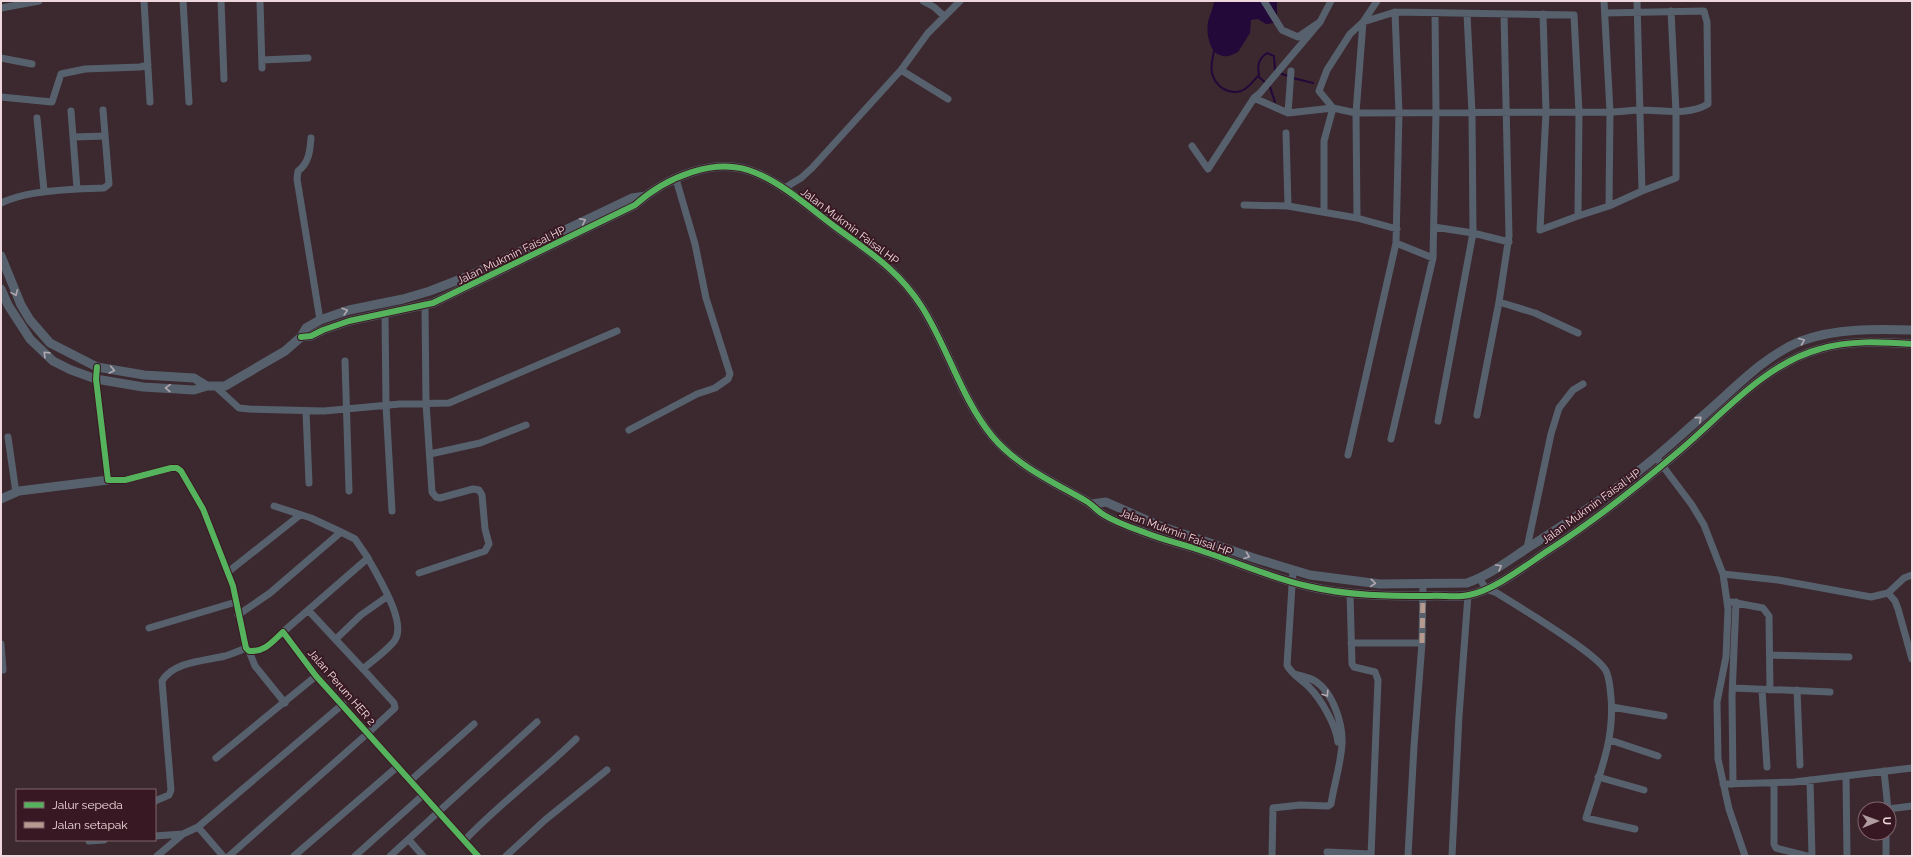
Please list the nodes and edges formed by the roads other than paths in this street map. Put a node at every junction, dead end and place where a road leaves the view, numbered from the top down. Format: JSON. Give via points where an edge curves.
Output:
{"nodes":[{"id":1,"x":39,"y":1,"type":"edge"},
{"id":2,"x":144,"y":1,"type":"edge"},
{"id":3,"x":183,"y":1,"type":"edge"},
{"id":4,"x":221,"y":1,"type":"edge"},
{"id":5,"x":260,"y":1,"type":"edge"},
{"id":6,"x":923,"y":1,"type":"edge"},
{"id":7,"x":960,"y":1,"type":"edge"},
{"id":8,"x":1264,"y":1,"type":"edge"},
{"id":9,"x":1331,"y":1,"type":"edge"},
{"id":10,"x":1377,"y":1,"type":"edge"},
{"id":11,"x":1604,"y":1,"type":"edge"},
{"id":12,"x":1637,"y":1,"type":"edge"},
{"id":13,"x":1,"y":8,"type":"edge"},
{"id":14,"x":1671,"y":11,"type":"junction"},
{"id":15,"x":1395,"y":12,"type":"junction"},
{"id":16,"x":1638,"y":12,"type":"junction"},
{"id":17,"x":1435,"y":13,"type":"junction"},
{"id":18,"x":1605,"y":13,"type":"junction"},
{"id":19,"x":1467,"y":14,"type":"junction"},
{"id":20,"x":1504,"y":14,"type":"junction"},
{"id":21,"x":1543,"y":14,"type":"junction"},
{"id":22,"x":944,"y":16,"type":"junction"},
{"id":23,"x":1320,"y":22,"type":"junction"},
{"id":24,"x":1363,"y":22,"type":"junction"},
{"id":25,"x":1,"y":58,"type":"edge"},
{"id":26,"x":308,"y":58,"type":"dead end"},
{"id":27,"x":262,"y":60,"type":"junction"},
{"id":28,"x":32,"y":64,"type":"dead end"},
{"id":29,"x":148,"y":65,"type":"junction"},
{"id":30,"x":262,"y":68,"type":"dead end"},
{"id":31,"x":901,"y":70,"type":"junction"},
{"id":32,"x":1291,"y":71,"type":"dead end"},
{"id":33,"x":224,"y":79,"type":"dead end"},
{"id":34,"x":1,"y":97,"type":"edge"},
{"id":35,"x":1254,"y":98,"type":"junction"},
{"id":36,"x":948,"y":99,"type":"dead end"},
{"id":37,"x":150,"y":102,"type":"dead end"},
{"id":38,"x":189,"y":102,"type":"dead end"},
{"id":39,"x":1333,"y":108,"type":"junction"},
{"id":40,"x":103,"y":110,"type":"dead end"},
{"id":41,"x":1640,"y":110,"type":"junction"},
{"id":42,"x":71,"y":111,"type":"dead end"},
{"id":43,"x":1436,"y":112,"type":"junction"},
{"id":44,"x":1546,"y":112,"type":"junction"},
{"id":45,"x":1579,"y":112,"type":"junction"},
{"id":46,"x":1610,"y":112,"type":"junction"},
{"id":47,"x":1676,"y":112,"type":"junction"},
{"id":48,"x":1288,"y":113,"type":"junction"},
{"id":49,"x":1356,"y":113,"type":"junction"},
{"id":50,"x":1399,"y":113,"type":"junction"},
{"id":51,"x":1472,"y":113,"type":"junction"},
{"id":52,"x":1507,"y":113,"type":"junction"},
{"id":53,"x":37,"y":118,"type":"dead end"},
{"id":54,"x":1286,"y":133,"type":"dead end"},
{"id":55,"x":105,"y":136,"type":"junction"},
{"id":56,"x":73,"y":137,"type":"junction"},
{"id":57,"x":311,"y":138,"type":"dead end"},
{"id":58,"x":1192,"y":146,"type":"dead end"},
{"id":59,"x":676,"y":179,"type":"junction"},
{"id":60,"x":77,"y":189,"type":"junction"},
{"id":61,"x":783,"y":189,"type":"junction"},
{"id":62,"x":44,"y":191,"type":"junction"},
{"id":63,"x":1642,"y":191,"type":"junction"},
{"id":64,"x":646,"y":196,"type":"junction"},
{"id":65,"x":1,"y":203,"type":"edge"},
{"id":66,"x":1244,"y":205,"type":"dead end"},
{"id":67,"x":1288,"y":206,"type":"junction"},
{"id":68,"x":1609,"y":206,"type":"junction"},
{"id":69,"x":1324,"y":212,"type":"junction"},
{"id":70,"x":1578,"y":216,"type":"junction"},
{"id":71,"x":1357,"y":218,"type":"junction"},
{"id":72,"x":1434,"y":227,"type":"junction"},
{"id":73,"x":1397,"y":230,"type":"junction"},
{"id":74,"x":1473,"y":233,"type":"junction"},
{"id":75,"x":1509,"y":242,"type":"junction"},
{"id":76,"x":1396,"y":243,"type":"junction"},
{"id":77,"x":1,"y":256,"type":"edge"},
{"id":78,"x":1432,"y":258,"type":"junction"},
{"id":79,"x":1,"y":289,"type":"edge"},
{"id":80,"x":1499,"y":302,"type":"junction"},
{"id":81,"x":425,"y":306,"type":"junction"},
{"id":82,"x":385,"y":314,"type":"junction"},
{"id":83,"x":320,"y":320,"type":"junction"},
{"id":84,"x":1912,"y":330,"type":"edge"},
{"id":85,"x":617,"y":332,"type":"dead end"},
{"id":86,"x":1578,"y":333,"type":"dead end"},
{"id":87,"x":301,"y":338,"type":"junction"},
{"id":88,"x":1912,"y":344,"type":"edge"},
{"id":89,"x":345,"y":361,"type":"dead end"},
{"id":90,"x":97,"y":367,"type":"junction"},
{"id":91,"x":96,"y":379,"type":"junction"},
{"id":92,"x":1583,"y":384,"type":"dead end"},
{"id":93,"x":207,"y":386,"type":"junction"},
{"id":94,"x":220,"y":386,"type":"junction"},
{"id":95,"x":426,"y":403,"type":"junction"},
{"id":96,"x":386,"y":405,"type":"junction"},
{"id":97,"x":347,"y":409,"type":"junction"},
{"id":98,"x":306,"y":411,"type":"junction"},
{"id":99,"x":1477,"y":415,"type":"dead end"},
{"id":100,"x":1438,"y":421,"type":"dead end"},
{"id":101,"x":526,"y":425,"type":"dead end"},
{"id":102,"x":630,"y":430,"type":"dead end"},
{"id":103,"x":8,"y":437,"type":"dead end"},
{"id":104,"x":1390,"y":439,"type":"dead end"},
{"id":105,"x":430,"y":454,"type":"junction"},
{"id":106,"x":1348,"y":455,"type":"dead end"},
{"id":107,"x":1656,"y":457,"type":"junction"},
{"id":108,"x":1663,"y":465,"type":"junction"},
{"id":109,"x":108,"y":480,"type":"junction"},
{"id":110,"x":309,"y":483,"type":"dead end"},
{"id":111,"x":349,"y":491,"type":"dead end"},
{"id":112,"x":16,"y":493,"type":"junction"},
{"id":113,"x":1,"y":499,"type":"edge"},
{"id":114,"x":1092,"y":504,"type":"junction"},
{"id":115,"x":274,"y":506,"type":"dead end"},
{"id":116,"x":392,"y":512,"type":"dead end"},
{"id":117,"x":300,"y":515,"type":"junction"},
{"id":118,"x":341,"y":532,"type":"junction"},
{"id":119,"x":1527,"y":548,"type":"junction"},
{"id":120,"x":368,"y":558,"type":"junction"},
{"id":121,"x":1293,"y":570,"type":"junction"},
{"id":122,"x":228,"y":572,"type":"junction"},
{"id":123,"x":418,"y":573,"type":"dead end"},
{"id":124,"x":1723,"y":574,"type":"junction"},
{"id":125,"x":1912,"y":575,"type":"edge"},
{"id":126,"x":1480,"y":579,"type":"junction"},
{"id":127,"x":1291,"y":581,"type":"junction"},
{"id":128,"x":1423,"y":584,"type":"junction"},
{"id":129,"x":1486,"y":589,"type":"junction"},
{"id":130,"x":1350,"y":593,"type":"junction"},
{"id":131,"x":1888,"y":593,"type":"junction"},
{"id":132,"x":1468,"y":595,"type":"junction"},
{"id":133,"x":388,"y":596,"type":"junction"},
{"id":134,"x":1423,"y":596,"type":"junction"},
{"id":135,"x":1727,"y":601,"type":"junction"},
{"id":136,"x":236,"y":602,"type":"junction"},
{"id":137,"x":1736,"y":602,"type":"junction"},
{"id":138,"x":308,"y":610,"type":"junction"},
{"id":139,"x":238,"y":615,"type":"junction"},
{"id":140,"x":149,"y":628,"type":"dead end"},
{"id":141,"x":283,"y":632,"type":"junction"},
{"id":142,"x":336,"y":639,"type":"junction"},
{"id":143,"x":1351,"y":643,"type":"junction"},
{"id":144,"x":1422,"y":643,"type":"junction"},
{"id":145,"x":1,"y":644,"type":"edge"},
{"id":146,"x":247,"y":650,"type":"junction"},
{"id":147,"x":1770,"y":655,"type":"junction"},
{"id":148,"x":1849,"y":657,"type":"dead end"},
{"id":149,"x":1912,"y":659,"type":"edge"},
{"id":150,"x":363,"y":669,"type":"junction"},
{"id":151,"x":3,"y":670,"type":"dead end"},
{"id":152,"x":1295,"y":674,"type":"junction"},
{"id":153,"x":316,"y":676,"type":"junction"},
{"id":154,"x":1733,"y":688,"type":"junction"},
{"id":155,"x":1762,"y":690,"type":"junction"},
{"id":156,"x":1770,"y":690,"type":"junction"},
{"id":157,"x":1797,"y":690,"type":"junction"},
{"id":158,"x":1830,"y":692,"type":"dead end"},
{"id":159,"x":285,"y":703,"type":"junction"},
{"id":160,"x":343,"y":704,"type":"junction"},
{"id":161,"x":1612,"y":706,"type":"junction"},
{"id":162,"x":1664,"y":716,"type":"dead end"},
{"id":163,"x":537,"y":722,"type":"dead end"},
{"id":164,"x":474,"y":724,"type":"dead end"},
{"id":165,"x":368,"y":733,"type":"junction"},
{"id":166,"x":576,"y":739,"type":"dead end"},
{"id":167,"x":1610,"y":740,"type":"junction"},
{"id":168,"x":1340,"y":756,"type":"junction"},
{"id":169,"x":1658,"y":756,"type":"dead end"},
{"id":170,"x":216,"y":758,"type":"dead end"},
{"id":171,"x":1800,"y":765,"type":"dead end"},
{"id":172,"x":397,"y":767,"type":"junction"},
{"id":173,"x":1767,"y":767,"type":"dead end"},
{"id":174,"x":1912,"y":768,"type":"edge"},
{"id":175,"x":607,"y":770,"type":"dead end"},
{"id":176,"x":1884,"y":771,"type":"junction"},
{"id":177,"x":1846,"y":776,"type":"junction"},
{"id":178,"x":1598,"y":777,"type":"junction"},
{"id":179,"x":1810,"y":780,"type":"junction"},
{"id":180,"x":410,"y":781,"type":"junction"},
{"id":181,"x":1774,"y":783,"type":"junction"},
{"id":182,"x":1723,"y":784,"type":"junction"},
{"id":183,"x":1733,"y":784,"type":"junction"},
{"id":184,"x":1644,"y":790,"type":"dead end"},
{"id":185,"x":423,"y":795,"type":"junction"},
{"id":186,"x":156,"y":801,"type":"edge"},
{"id":187,"x":1887,"y":801,"type":"edge"},
{"id":188,"x":1912,"y":806,"type":"edge"},
{"id":189,"x":1897,"y":808,"type":"edge"},
{"id":190,"x":438,"y":812,"type":"junction"},
{"id":191,"x":198,"y":827,"type":"junction"},
{"id":192,"x":1635,"y":829,"type":"dead end"},
{"id":193,"x":183,"y":834,"type":"junction"},
{"id":194,"x":156,"y":836,"type":"edge"},
{"id":195,"x":409,"y":840,"type":"junction"},
{"id":196,"x":464,"y":841,"type":"junction"},
{"id":197,"x":1886,"y":841,"type":"edge"},
{"id":198,"x":1327,"y":852,"type":"dead end"},
{"id":199,"x":1371,"y":855,"type":"edge"},
{"id":200,"x":157,"y":856,"type":"edge"},
{"id":201,"x":223,"y":856,"type":"edge"},
{"id":202,"x":229,"y":856,"type":"edge"},
{"id":203,"x":294,"y":856,"type":"edge"},
{"id":204,"x":355,"y":856,"type":"edge"},
{"id":205,"x":390,"y":856,"type":"edge"},
{"id":206,"x":423,"y":856,"type":"edge"},
{"id":207,"x":478,"y":856,"type":"edge"},
{"id":208,"x":506,"y":856,"type":"edge"},
{"id":209,"x":1272,"y":856,"type":"edge"},
{"id":210,"x":1408,"y":856,"type":"edge"},
{"id":211,"x":1452,"y":856,"type":"edge"},
{"id":212,"x":1745,"y":856,"type":"edge"},
{"id":213,"x":1807,"y":856,"type":"edge"},
{"id":214,"x":1812,"y":856,"type":"edge"},
{"id":215,"x":1847,"y":856,"type":"edge"},
{"id":216,"x":1886,"y":856,"type":"edge"}],
"edges":[{"from":1,"to":13,"type":"street"},
{"from":2,"to":29,"type":"street"},
{"from":3,"to":38,"type":"street"},
{"from":4,"to":33,"type":"street"},
{"from":5,"to":27,"type":"street"},
{"from":6,"to":22,"type":"street"},
{"from":7,"to":22,"type":"street"},
{"from":8,"to":23,"type":"street","via":[[1282,30],[1298,37]]},
{"from":9,"to":23,"type":"street"},
{"from":10,"to":24,"type":"street"},
{"from":11,"to":18,"type":"street"},
{"from":12,"to":16,"type":"street"},
{"from":14,"to":16,"type":"street"},
{"from":14,"to":47,"type":"street"},
{"from":14,"to":47,"type":"street","via":[[1704,11],[1707,22],[1708,104],[1701,108]]},
{"from":15,"to":17,"type":"street"},
{"from":15,"to":24,"type":"street"},
{"from":15,"to":50,"type":"street"},
{"from":16,"to":18,"type":"street"},
{"from":16,"to":41,"type":"street"},
{"from":17,"to":19,"type":"street"},
{"from":17,"to":43,"type":"street"},
{"from":18,"to":46,"type":"street"},
{"from":19,"to":20,"type":"street"},
{"from":19,"to":51,"type":"street"},
{"from":20,"to":21,"type":"street"},
{"from":20,"to":52,"type":"street"},
{"from":21,"to":44,"type":"street"},
{"from":21,"to":45,"type":"street","via":[[1574,15]]},
{"from":22,"to":31,"type":"street"},
{"from":23,"to":35,"type":"street"},
{"from":24,"to":39,"type":"street","via":[[1350,34],[1328,70],[1319,91]]},
{"from":24,"to":49,"type":"street"},
{"from":25,"to":28,"type":"street"},
{"from":26,"to":27,"type":"street"},
{"from":27,"to":30,"type":"street"},
{"from":29,"to":34,"type":"street","via":[[85,69],[61,74],[52,102]]},
{"from":29,"to":37,"type":"street"},
{"from":31,"to":36,"type":"street"},
{"from":31,"to":61,"type":"street","via":[[812,168]]},
{"from":32,"to":48,"type":"street"},
{"from":35,"to":48,"type":"street"},
{"from":35,"to":58,"type":"street","via":[[1208,169]]},
{"from":39,"to":48,"type":"street"},
{"from":39,"to":49,"type":"street"},
{"from":39,"to":69,"type":"street","via":[[1324,141]]},
{"from":40,"to":55,"type":"street"},
{"from":41,"to":46,"type":"street"},
{"from":41,"to":47,"type":"street"},
{"from":41,"to":63,"type":"street"},
{"from":42,"to":56,"type":"street"},
{"from":43,"to":50,"type":"street"},
{"from":43,"to":51,"type":"street"},
{"from":43,"to":72,"type":"street"},
{"from":44,"to":45,"type":"street"},
{"from":44,"to":52,"type":"street"},
{"from":44,"to":70,"type":"street","via":[[1540,230]]},
{"from":45,"to":46,"type":"street"},
{"from":45,"to":70,"type":"street"},
{"from":46,"to":68,"type":"street"},
{"from":47,"to":63,"type":"street","via":[[1676,178]]},
{"from":49,"to":50,"type":"street"},
{"from":49,"to":71,"type":"street"},
{"from":50,"to":73,"type":"street"},
{"from":51,"to":52,"type":"street"},
{"from":51,"to":74,"type":"street"},
{"from":52,"to":75,"type":"street"},
{"from":53,"to":62,"type":"street"},
{"from":54,"to":67,"type":"street"},
{"from":55,"to":56,"type":"street"},
{"from":55,"to":60,"type":"street","via":[[109,184],[104,188]]},
{"from":56,"to":60,"type":"street"},
{"from":57,"to":83,"type":"street","via":[[308,158],[297,173]]},
{"from":59,"to":61,"type":"street","name":"Jalan Mukmin Faisal HP","via":[[710,167],[723,166],[752,171]]},
{"from":59,"to":64,"type":"street","name":"Jalan Mukmin Faisal HP"},
{"from":59,"to":102,"type":"street","via":[[695,244],[706,298],[730,374],[728,379],[715,388],[697,394]]},
{"from":60,"to":62,"type":"street"},
{"from":61,"to":114,"type":"street","name":"Jalan Mukmin Faisal HP","via":[[898,275],[923,308],[976,412],[991,435],[1013,458],[1053,484]]},
{"from":62,"to":65,"type":"street","via":[[16,196]]},
{"from":63,"to":68,"type":"street"},
{"from":64,"to":81,"type":"street","name":"Jalan Mukmin Faisal HP","via":[[635,205]]},
{"from":83,"to":64,"type":"street","name":"Jalan Mukmin Faisal HP","one_way":true,"via":[[349,310],[430,291],[470,275],[632,198]]},
{"from":66,"to":67,"type":"street"},
{"from":67,"to":69,"type":"street"},
{"from":68,"to":70,"type":"street"},
{"from":69,"to":71,"type":"street"},
{"from":71,"to":73,"type":"street"},
{"from":72,"to":74,"type":"street"},
{"from":72,"to":78,"type":"street"},
{"from":73,"to":76,"type":"street"},
{"from":74,"to":75,"type":"street"},
{"from":74,"to":100,"type":"street"},
{"from":75,"to":80,"type":"street"},
{"from":76,"to":78,"type":"street"},
{"from":76,"to":106,"type":"street"},
{"from":77,"to":90,"type":"street","one_way":true,"via":[[21,305],[40,332],[50,343]]},
{"from":78,"to":104,"type":"street"},
{"from":91,"to":79,"type":"street","one_way":true,"via":[[53,361],[30,339]]},
{"from":80,"to":86,"type":"street","via":[[1535,313]]},
{"from":80,"to":99,"type":"street"},
{"from":81,"to":82,"type":"street","name":"Jalan Mukmin Faisal HP"},
{"from":81,"to":95,"type":"street"},
{"from":82,"to":87,"type":"street","name":"Jalan Mukmin Faisal HP","via":[[349,321]]},
{"from":82,"to":96,"type":"street"},
{"from":83,"to":87,"type":"street","name":"Jalan Mukmin Faisal HP","via":[[306,328]]},
{"from":107,"to":84,"type":"street","name":"Jalan Mukmin Faisal HP","one_way":true,"via":[[1732,389],[1786,348],[1820,335],[1856,330]]},
{"from":85,"to":95,"type":"street","via":[[450,403]]},
{"from":87,"to":94,"type":"street","name":"Jalan Mukmin Faisal HP","via":[[285,351]]},
{"from":88,"to":108,"type":"street","name":"Jalan Mukmin Faisal HP","via":[[1857,344],[1823,348],[1792,360],[1778,367],[1740,397]]},
{"from":89,"to":97,"type":"street"},
{"from":90,"to":91,"type":"street"},
{"from":90,"to":93,"type":"street","one_way":true,"via":[[144,375],[194,378]]},
{"from":93,"to":91,"type":"street","one_way":true,"via":[[194,390],[142,387]]},
{"from":91,"to":109,"type":"street"},
{"from":92,"to":119,"type":"street","via":[[1573,390],[1559,408],[1551,434]]},
{"from":93,"to":94,"type":"street"},
{"from":94,"to":98,"type":"street","via":[[239,408]]},
{"from":95,"to":96,"type":"street"},
{"from":95,"to":105,"type":"street"},
{"from":96,"to":97,"type":"street"},
{"from":96,"to":116,"type":"street"},
{"from":97,"to":98,"type":"street"},
{"from":97,"to":111,"type":"street"},
{"from":98,"to":110,"type":"street"},
{"from":101,"to":105,"type":"street","via":[[480,443]]},
{"from":103,"to":112,"type":"street"},
{"from":105,"to":123,"type":"street","via":[[432,492],[436,497],[473,489],[482,495],[489,544],[485,551]]},
{"from":107,"to":108,"type":"street"},
{"from":107,"to":119,"type":"street","name":"Jalan Mukmin Faisal HP","via":[[1570,522]]},
{"from":108,"to":124,"type":"street","via":[[1704,525]]},
{"from":108,"to":129,"type":"street","name":"Jalan Mukmin Faisal HP","via":[[1577,532]]},
{"from":109,"to":112,"type":"street"},
{"from":109,"to":122,"type":"street","via":[[125,480],[171,468],[181,471],[203,509]]},
{"from":112,"to":113,"type":"street"},
{"from":114,"to":121,"type":"street","name":"Jalan Mukmin Faisal HP","one_way":true,"via":[[1106,502],[1160,526]]},
{"from":114,"to":127,"type":"street","name":"Jalan Mukmin Faisal HP","via":[[1099,513],[1153,536]]},
{"from":115,"to":117,"type":"street"},
{"from":117,"to":118,"type":"street"},
{"from":117,"to":122,"type":"street"},
{"from":118,"to":120,"type":"street","via":[[355,540]]},
{"from":118,"to":139,"type":"street","via":[[270,593]]},
{"from":126,"to":119,"type":"street","name":"Jalan Mukmin Faisal HP","one_way":true},
{"from":120,"to":133,"type":"street"},
{"from":120,"to":138,"type":"street"},
{"from":121,"to":127,"type":"street"},
{"from":121,"to":128,"type":"street","name":"Jalan Mukmin Faisal HP","one_way":true,"via":[[1352,581]]},
{"from":122,"to":136,"type":"street"},
{"from":124,"to":131,"type":"street","via":[[1778,580],[1871,598]]},
{"from":124,"to":135,"type":"street"},
{"from":125,"to":131,"type":"street","via":[[1904,578]]},
{"from":126,"to":128,"type":"street","name":"Jalan Mukmin Faisal HP","via":[[1456,584]]},
{"from":126,"to":129,"type":"street"},
{"from":127,"to":130,"type":"street","name":"Jalan Mukmin Faisal HP"},
{"from":127,"to":152,"type":"street","via":[[1290,644],[1287,660],[1289,670]]},
{"from":128,"to":134,"type":"street"},
{"from":129,"to":132,"type":"street","name":"Jalan Mukmin Faisal HP"},
{"from":129,"to":161,"type":"street","via":[[1497,593],[1597,661],[1605,670],[1610,685]]},
{"from":130,"to":134,"type":"street","name":"Jalan Mukmin Faisal HP"},
{"from":130,"to":143,"type":"street"},
{"from":131,"to":149,"type":"street","via":[[1898,609]]},
{"from":132,"to":134,"type":"street","name":"Jalan Mukmin Faisal HP"},
{"from":132,"to":211,"type":"street"},
{"from":133,"to":142,"type":"street","via":[[361,615]]},
{"from":133,"to":150,"type":"street","via":[[396,612],[395,640]]},
{"from":134,"to":144,"type":"street"},
{"from":135,"to":137,"type":"street"},
{"from":135,"to":182,"type":"street","via":[[1726,658],[1717,702],[1718,759]]},
{"from":136,"to":139,"type":"street"},
{"from":136,"to":140,"type":"street"},
{"from":137,"to":147,"type":"street","via":[[1763,608],[1766,611],[1769,616]]},
{"from":137,"to":154,"type":"street"},
{"from":138,"to":141,"type":"street"},
{"from":138,"to":142,"type":"street"},
{"from":139,"to":146,"type":"street"},
{"from":141,"to":146,"type":"street","via":[[265,649]]},
{"from":141,"to":153,"type":"street","name":"Jalan Perum HER 2"},
{"from":142,"to":150,"type":"street"},
{"from":143,"to":144,"type":"street"},
{"from":143,"to":199,"type":"street","via":[[1352,664],[1375,672],[1378,680]]},
{"from":144,"to":210,"type":"street"},
{"from":145,"to":151,"type":"street"},
{"from":146,"to":159,"type":"street","via":[[255,666]]},
{"from":146,"to":186,"type":"street","via":[[179,667],[166,674],[162,681],[171,790],[169,795]]},
{"from":147,"to":148,"type":"street"},
{"from":147,"to":156,"type":"street"},
{"from":150,"to":165,"type":"street","via":[[394,703],[395,708]]},
{"from":152,"to":168,"type":"street","via":[[1310,688],[1333,724]]},
{"from":152,"to":168,"type":"street","one_way":true,"via":[[1315,681],[1331,700],[1342,732]]},
{"from":153,"to":159,"type":"street"},
{"from":153,"to":160,"type":"street","name":"Jalan Perum HER 2"},
{"from":154,"to":155,"type":"street"},
{"from":154,"to":183,"type":"street"},
{"from":155,"to":156,"type":"street"},
{"from":155,"to":173,"type":"street"},
{"from":156,"to":157,"type":"street"},
{"from":157,"to":158,"type":"street"},
{"from":157,"to":171,"type":"street"},
{"from":159,"to":170,"type":"street"},
{"from":160,"to":165,"type":"street","name":"Jalan Perum HER 2"},
{"from":160,"to":191,"type":"street"},
{"from":161,"to":162,"type":"street"},
{"from":161,"to":167,"type":"street"},
{"from":163,"to":190,"type":"street"},
{"from":164,"to":180,"type":"street"},
{"from":165,"to":172,"type":"street","name":"Jalan Perum HER 2"},
{"from":165,"to":202,"type":"street"},
{"from":166,"to":196,"type":"street"},
{"from":167,"to":169,"type":"street"},
{"from":167,"to":178,"type":"street"},
{"from":168,"to":209,"type":"street","via":[[1331,804],[1273,808]]},
{"from":172,"to":180,"type":"street","name":"Jalan Perum HER 2"},
{"from":172,"to":203,"type":"street"},
{"from":174,"to":176,"type":"street"},
{"from":175,"to":208,"type":"street","via":[[545,820]]},
{"from":176,"to":177,"type":"street"},
{"from":176,"to":187,"type":"street"},
{"from":177,"to":179,"type":"street"},
{"from":177,"to":215,"type":"street"},
{"from":178,"to":184,"type":"street"},
{"from":178,"to":192,"type":"street","via":[[1586,818]]},
{"from":179,"to":181,"type":"street"},
{"from":179,"to":214,"type":"street"},
{"from":180,"to":185,"type":"street","name":"Jalan Perum HER 2"},
{"from":181,"to":183,"type":"street"},
{"from":181,"to":213,"type":"street","via":[[1774,844],[1776,848]]},
{"from":182,"to":183,"type":"street"},
{"from":182,"to":212,"type":"street"},
{"from":185,"to":190,"type":"street","name":"Jalan Perum HER 2"},
{"from":185,"to":204,"type":"street"},
{"from":188,"to":189,"type":"street"},
{"from":190,"to":195,"type":"street"},
{"from":190,"to":196,"type":"street","name":"Jalan Perum HER 2"},
{"from":191,"to":193,"type":"street"},
{"from":191,"to":201,"type":"street"},
{"from":193,"to":194,"type":"street"},
{"from":193,"to":200,"type":"street"},
{"from":195,"to":205,"type":"street"},
{"from":195,"to":206,"type":"street"},
{"from":196,"to":207,"type":"street","name":"Jalan Perum HER 2"},
{"from":197,"to":216,"type":"street"},
{"from":198,"to":199,"type":"street"}]}
